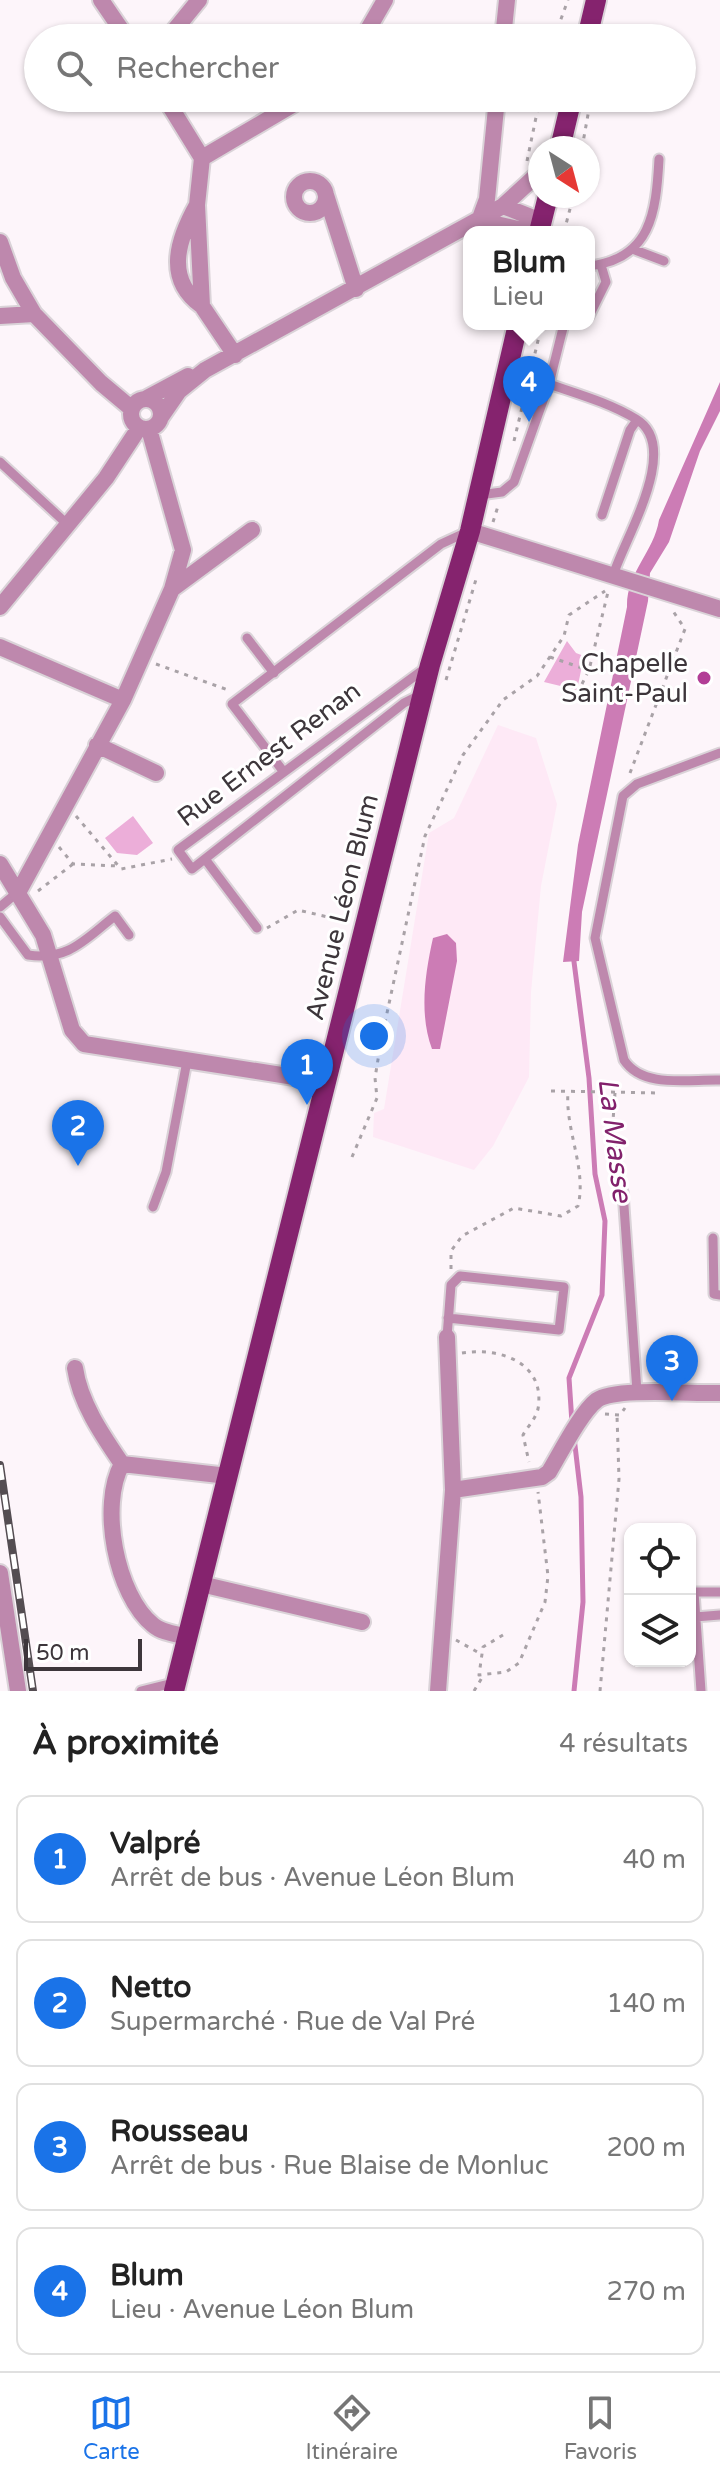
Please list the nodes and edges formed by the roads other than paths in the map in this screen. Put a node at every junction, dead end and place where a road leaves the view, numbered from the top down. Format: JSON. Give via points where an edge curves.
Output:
{"nodes":[{"id":1,"x":101,"y":0,"type":"edge"},
{"id":2,"x":199,"y":0,"type":"edge"},
{"id":3,"x":385,"y":0,"type":"edge"},
{"id":4,"x":507,"y":0,"type":"edge"},
{"id":5,"x":596,"y":0,"type":"edge"},
{"id":6,"x":117,"y":24,"type":"edge"},
{"id":7,"x":179,"y":24,"type":"edge"},
{"id":8,"x":371,"y":24,"type":"edge"},
{"id":9,"x":504,"y":24,"type":"edge"},
{"id":10,"x":590,"y":24,"type":"edge"},
{"id":11,"x":174,"y":112,"type":"edge"},
{"id":12,"x":280,"y":112,"type":"edge"},
{"id":13,"x":496,"y":112,"type":"edge"},
{"id":14,"x":569,"y":112,"type":"edge"},
{"id":15,"x":563,"y":136,"type":"edge"},
{"id":16,"x":202,"y":158,"type":"junction"},
{"id":17,"x":659,"y":159,"type":"dead end"},
{"id":18,"x":528,"y":183,"type":"edge"},
{"id":19,"x":325,"y":192,"type":"dead end"},
{"id":20,"x":197,"y":205,"type":"junction"},
{"id":21,"x":503,"y":206,"type":"junction"},
{"id":22,"x":485,"y":224,"type":"edge"},
{"id":23,"x":539,"y":226,"type":"edge"},
{"id":24,"x":463,"y":235,"type":"edge"},
{"id":25,"x":0,"y":242,"type":"edge"},
{"id":26,"x":635,"y":250,"type":"junction"},
{"id":27,"x":664,"y":261,"type":"dead end"},
{"id":28,"x":601,"y":265,"type":"junction"},
{"id":29,"x":595,"y":266,"type":"edge"},
{"id":30,"x":356,"y":289,"type":"junction"},
{"id":31,"x":595,"y":304,"type":"edge"},
{"id":32,"x":202,"y":306,"type":"junction"},
{"id":33,"x":34,"y":314,"type":"junction"},
{"id":34,"x":0,"y":316,"type":"edge"},
{"id":35,"x":517,"y":330,"type":"edge"},
{"id":36,"x":562,"y":330,"type":"edge"},
{"id":37,"x":235,"y":355,"type":"junction"},
{"id":38,"x":205,"y":370,"type":"junction"},
{"id":39,"x":549,"y":384,"type":"junction"},
{"id":40,"x":138,"y":404,"type":"junction"},
{"id":41,"x":637,"y":420,"type":"junction"},
{"id":42,"x":150,"y":424,"type":"junction"},
{"id":43,"x":0,"y":462,"type":"edge"},
{"id":44,"x":479,"y":495,"type":"junction"},
{"id":45,"x":602,"y":515,"type":"dead end"},
{"id":46,"x":67,"y":524,"type":"junction"},
{"id":47,"x":252,"y":530,"type":"dead end"},
{"id":48,"x":470,"y":531,"type":"junction"},
{"id":49,"x":183,"y":550,"type":"junction"},
{"id":50,"x":212,"y":559,"type":"junction"},
{"id":51,"x":620,"y":576,"type":"junction"},
{"id":52,"x":172,"y":589,"type":"junction"},
{"id":53,"x":0,"y":607,"type":"edge"},
{"id":54,"x":720,"y":609,"type":"edge"},
{"id":55,"x":247,"y":638,"type":"dead end"},
{"id":56,"x":0,"y":647,"type":"edge"},
{"id":57,"x":430,"y":665,"type":"junction"},
{"id":58,"x":274,"y":673,"type":"junction"},
{"id":59,"x":426,"y":692,"type":"junction"},
{"id":60,"x":123,"y":700,"type":"junction"},
{"id":61,"x":97,"y":745,"type":"junction"},
{"id":62,"x":720,"y":753,"type":"edge"},
{"id":63,"x":283,"y":771,"type":"junction"},
{"id":64,"x":156,"y":773,"type":"dead end"},
{"id":65,"x":205,"y":859,"type":"junction"},
{"id":66,"x":0,"y":864,"type":"edge"},
{"id":67,"x":22,"y":886,"type":"junction"},
{"id":68,"x":0,"y":907,"type":"edge"},
{"id":69,"x":0,"y":917,"type":"edge"},
{"id":70,"x":257,"y":928,"type":"road end"},
{"id":71,"x":129,"y":935,"type":"dead end"},
{"id":72,"x":51,"y":958,"type":"junction"},
{"id":73,"x":187,"y":1061,"type":"junction"},
{"id":74,"x":720,"y":1080,"type":"edge"},
{"id":75,"x":326,"y":1082,"type":"junction"},
{"id":76,"x":623,"y":1192,"type":"road end"},
{"id":77,"x":153,"y":1207,"type":"dead end"},
{"id":78,"x":713,"y":1238,"type":"dead end"},
{"id":79,"x":720,"y":1295,"type":"edge"},
{"id":80,"x":448,"y":1318,"type":"junction"},
{"id":81,"x":447,"y":1337,"type":"joint"},
{"id":82,"x":75,"y":1368,"type":"dead end"},
{"id":83,"x":637,"y":1392,"type":"junction"},
{"id":84,"x":720,"y":1393,"type":"edge"},
{"id":85,"x":122,"y":1464,"type":"junction"},
{"id":86,"x":228,"y":1476,"type":"junction"},
{"id":87,"x":453,"y":1490,"type":"junction"},
{"id":88,"x":0,"y":1573,"type":"edge"},
{"id":89,"x":201,"y":1584,"type":"junction"},
{"id":90,"x":720,"y":1592,"type":"edge"},
{"id":91,"x":694,"y":1595,"type":"edge"},
{"id":92,"x":720,"y":1615,"type":"edge"},
{"id":93,"x":696,"y":1617,"type":"edge"},
{"id":94,"x":362,"y":1622,"type":"dead end"},
{"id":95,"x":696,"y":1629,"type":"edge"},
{"id":96,"x":188,"y":1637,"type":"junction"},
{"id":97,"x":176,"y":1686,"type":"edge"},
{"id":98,"x":18,"y":1691,"type":"edge"},
{"id":99,"x":141,"y":1691,"type":"edge"},
{"id":100,"x":438,"y":1691,"type":"edge"},
{"id":101,"x":701,"y":1691,"type":"edge"}],
"edges":[{"from":1,"to":6,"type":"street"},
{"from":2,"to":7,"type":"street"},
{"from":3,"to":8,"type":"street"},
{"from":4,"to":9,"type":"street"},
{"from":5,"to":10,"type":"main road"},
{"from":11,"to":16,"type":"street"},
{"from":12,"to":16,"type":"street"},
{"from":13,"to":22,"type":"street"},
{"from":14,"to":15,"type":"main road"},
{"from":16,"to":20,"type":"street"},
{"from":17,"to":26,"type":"lane","via":[[652,209]]},
{"from":18,"to":21,"type":"street"},
{"from":19,"to":30,"type":"street"},
{"from":20,"to":32,"type":"street"},
{"from":20,"to":32,"type":"street","via":[[175,264],[177,275]]},
{"from":21,"to":22,"type":"street"},
{"from":21,"to":23,"type":"street"},
{"from":24,"to":30,"type":"street"},
{"from":25,"to":33,"type":"street"},
{"from":26,"to":27,"type":"lane"},
{"from":26,"to":28,"type":"lane"},
{"from":28,"to":29,"type":"lane"},
{"from":28,"to":31,"type":"lane","via":[[606,282]]},
{"from":30,"to":37,"type":"street"},
{"from":32,"to":37,"type":"street"},
{"from":33,"to":34,"type":"street"},
{"from":33,"to":40,"type":"street","via":[[101,383]]},
{"from":35,"to":44,"type":"main road","name":"Avenue Léon Blum"},
{"from":36,"to":39,"type":"lane"},
{"from":37,"to":38,"type":"street"},
{"from":38,"to":40,"type":"street"},
{"from":38,"to":42,"type":"street"},
{"from":39,"to":41,"type":"lane"},
{"from":39,"to":44,"type":"lane","via":[[514,482],[502,492]]},
{"from":40,"to":42,"type":"street","via":[[133,422]]},
{"from":40,"to":42,"type":"street","via":[[157,404]]},
{"from":41,"to":45,"type":"lane"},
{"from":41,"to":51,"type":"lane","via":[[652,441],[654,466]]},
{"from":42,"to":46,"type":"street"},
{"from":42,"to":49,"type":"street"},
{"from":43,"to":46,"type":"lane"},
{"from":44,"to":48,"type":"main road","name":"Avenue Léon Blum"},
{"from":46,"to":53,"type":"street"},
{"from":47,"to":50,"type":"street"},
{"from":48,"to":51,"type":"street"},
{"from":48,"to":57,"type":"main road","name":"Avenue Léon Blum"},
{"from":48,"to":58,"type":"lane","via":[[441,544]]},
{"from":49,"to":50,"type":"street"},
{"from":49,"to":52,"type":"street"},
{"from":50,"to":52,"type":"street"},
{"from":51,"to":54,"type":"street"},
{"from":52,"to":60,"type":"street"},
{"from":55,"to":58,"type":"lane"},
{"from":56,"to":60,"type":"street"},
{"from":57,"to":59,"type":"main road","name":"Avenue Léon Blum"},
{"from":57,"to":63,"type":"lane","name":"Rue Ernest Renan"},
{"from":58,"to":63,"type":"lane","via":[[232,704]]},
{"from":59,"to":65,"type":"lane","name":"Rue Ernest Renan","via":[[404,703]]},
{"from":59,"to":75,"type":"main road","name":"Avenue Léon Blum"},
{"from":60,"to":61,"type":"street"},
{"from":61,"to":64,"type":"street"},
{"from":61,"to":67,"type":"street"},
{"from":62,"to":74,"type":"lane","via":[[623,796],[595,938],[624,1060],[637,1075]]},
{"from":63,"to":65,"type":"lane","name":"Rue Ernest Renan","via":[[178,850],[192,869]]},
{"from":65,"to":70,"type":"lane"},
{"from":66,"to":67,"type":"street"},
{"from":67,"to":68,"type":"lane"},
{"from":67,"to":72,"type":"street"},
{"from":69,"to":72,"type":"lane","via":[[28,955]]},
{"from":71,"to":72,"type":"lane","via":[[115,916],[66,953]]},
{"from":72,"to":73,"type":"street","via":[[78,1040]]},
{"from":73,"to":75,"type":"street"},
{"from":73,"to":77,"type":"lane","via":[[166,1172]]},
{"from":75,"to":86,"type":"main road","name":"Avenue Léon Blum"},
{"from":76,"to":83,"type":"lane"},
{"from":78,"to":79,"type":"lane","via":[[714,1294]]},
{"from":80,"to":80,"type":"lane","via":[[451,1285],[462,1276],[564,1287],[559,1330]]},
{"from":80,"to":81,"type":"lane"},
{"from":81,"to":87,"type":"street"},
{"from":82,"to":85,"type":"street","via":[[102,1434]]},
{"from":83,"to":84,"type":"street"},
{"from":83,"to":87,"type":"street","via":[[604,1396],[592,1406],[549,1472],[536,1479]]},
{"from":85,"to":86,"type":"street"},
{"from":85,"to":96,"type":"street","via":[[112,1489],[121,1573],[133,1602],[154,1626]]},
{"from":86,"to":89,"type":"main road","name":"Avenue Léon Blum"},
{"from":87,"to":100,"type":"street"},
{"from":88,"to":98,"type":"street"},
{"from":89,"to":94,"type":"street"},
{"from":89,"to":96,"type":"main road","name":"Avenue Léon Blum"},
{"from":90,"to":91,"type":"lane"},
{"from":92,"to":93,"type":"lane"},
{"from":95,"to":101,"type":"lane"},
{"from":96,"to":97,"type":"main road","name":"Avenue Léon Blum"},
{"from":97,"to":99,"type":"lane"}]}
